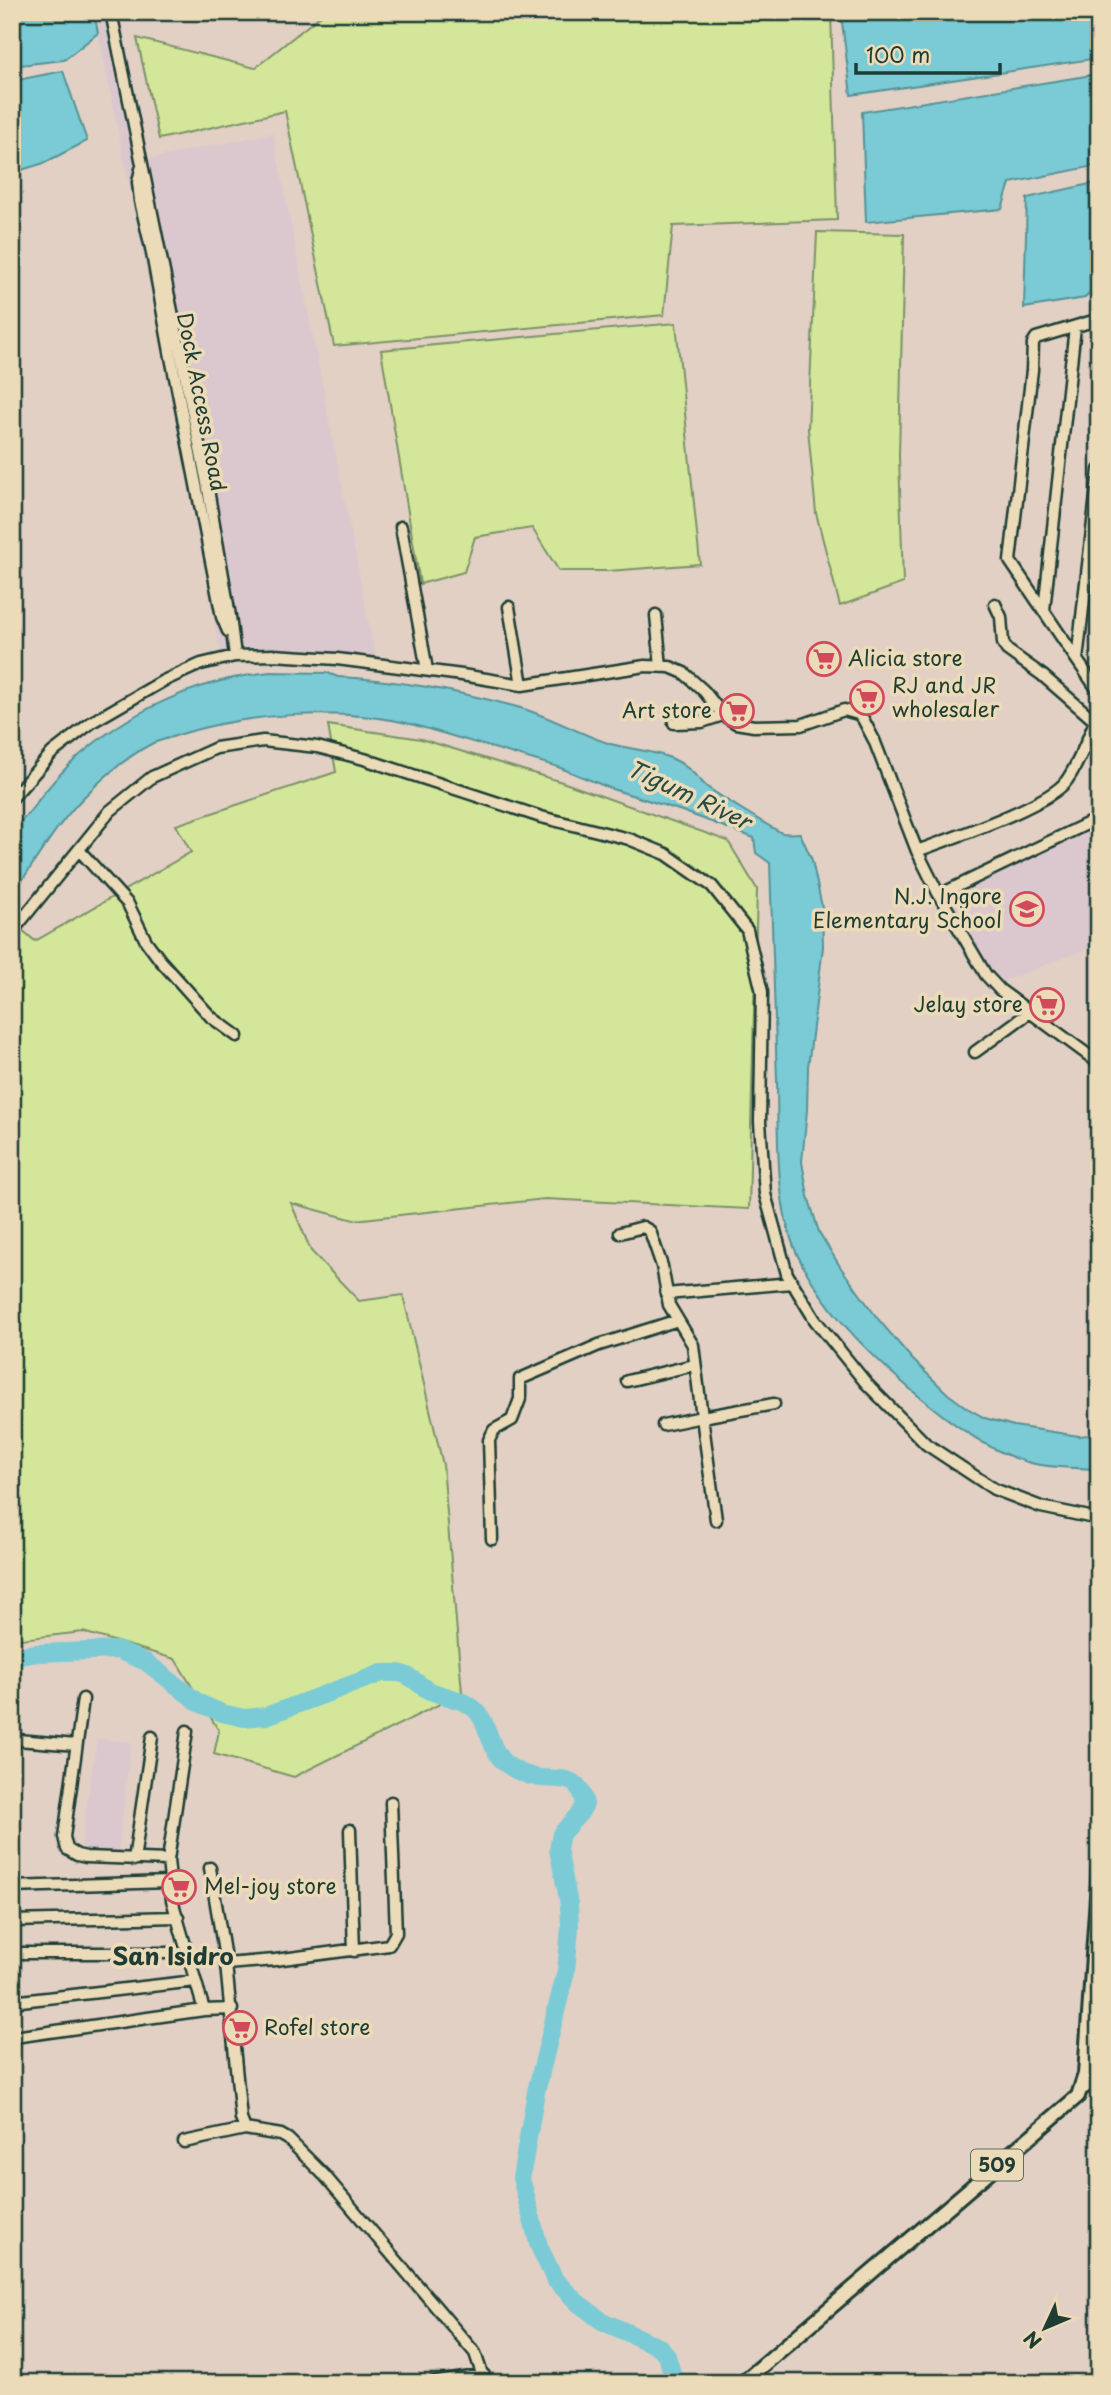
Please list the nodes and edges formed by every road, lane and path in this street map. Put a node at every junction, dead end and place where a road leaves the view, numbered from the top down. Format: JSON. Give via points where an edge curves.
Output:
{"nodes":[{"id":1,"x":111,"y":12,"type":"edge"},
{"id":2,"x":1075,"y":327,"type":"junction"},
{"id":3,"x":1099,"y":328,"type":"edge"},
{"id":4,"x":1099,"y":470,"type":"edge"},
{"id":5,"x":401,"y":527,"type":"dead end"},
{"id":6,"x":1093,"y":575,"type":"edge"},
{"id":7,"x":995,"y":604,"type":"dead end"},
{"id":8,"x":509,"y":607,"type":"dead end"},
{"id":9,"x":1044,"y":610,"type":"junction"},
{"id":10,"x":656,"y":615,"type":"dead end"},
{"id":11,"x":235,"y":656,"type":"junction"},
{"id":12,"x":1077,"y":660,"type":"junction"},
{"id":13,"x":661,"y":667,"type":"junction"},
{"id":14,"x":427,"y":670,"type":"junction"},
{"id":15,"x":522,"y":685,"type":"junction"},
{"id":16,"x":1099,"y":692,"type":"edge"},
{"id":17,"x":723,"y":715,"type":"junction"},
{"id":18,"x":1097,"y":716,"type":"edge"},
{"id":19,"x":674,"y":723,"type":"dead end"},
{"id":20,"x":12,"y":798,"type":"edge"},
{"id":21,"x":1099,"y":816,"type":"edge"},
{"id":22,"x":79,"y":850,"type":"junction"},
{"id":23,"x":917,"y":851,"type":"junction"},
{"id":24,"x":939,"y":895,"type":"junction"},
{"id":25,"x":12,"y":932,"type":"edge"},
{"id":26,"x":1030,"y":1012,"type":"junction"},
{"id":27,"x":237,"y":1036,"type":"dead end"},
{"id":28,"x":975,"y":1052,"type":"dead end"},
{"id":29,"x":1099,"y":1063,"type":"edge"},
{"id":30,"x":620,"y":1233,"type":"dead end"},
{"id":31,"x":792,"y":1283,"type":"junction"},
{"id":32,"x":666,"y":1294,"type":"junction"},
{"id":33,"x":678,"y":1320,"type":"junction"},
{"id":34,"x":694,"y":1364,"type":"junction"},
{"id":35,"x":627,"y":1381,"type":"dead end"},
{"id":36,"x":774,"y":1404,"type":"dead end"},
{"id":37,"x":702,"y":1417,"type":"junction"},
{"id":38,"x":663,"y":1425,"type":"dead end"},
{"id":39,"x":1099,"y":1519,"type":"edge"},
{"id":40,"x":716,"y":1520,"type":"dead end"},
{"id":41,"x":492,"y":1539,"type":"dead end"},
{"id":42,"x":83,"y":1699,"type":"dead end"},
{"id":43,"x":187,"y":1731,"type":"dead end"},
{"id":44,"x":152,"y":1737,"type":"dead end"},
{"id":45,"x":18,"y":1740,"type":"dead end"},
{"id":46,"x":76,"y":1745,"type":"junction"},
{"id":47,"x":391,"y":1802,"type":"dead end"},
{"id":48,"x":350,"y":1830,"type":"dead end"},
{"id":49,"x":134,"y":1860,"type":"junction"},
{"id":50,"x":168,"y":1860,"type":"junction"},
{"id":51,"x":1099,"y":1867,"type":"edge"},
{"id":52,"x":210,"y":1868,"type":"dead end"},
{"id":53,"x":169,"y":1882,"type":"junction"},
{"id":54,"x":12,"y":1887,"type":"edge"},
{"id":55,"x":178,"y":1917,"type":"junction"},
{"id":56,"x":12,"y":1921,"type":"edge"},
{"id":57,"x":354,"y":1951,"type":"junction"},
{"id":58,"x":12,"y":1953,"type":"edge"},
{"id":59,"x":187,"y":1953,"type":"junction"},
{"id":60,"x":226,"y":1964,"type":"junction"},
{"id":61,"x":195,"y":1981,"type":"junction"},
{"id":62,"x":12,"y":2002,"type":"edge"},
{"id":63,"x":232,"y":2009,"type":"junction"},
{"id":64,"x":204,"y":2010,"type":"junction"},
{"id":65,"x":12,"y":2035,"type":"edge"},
{"id":66,"x":1099,"y":2078,"type":"edge"},
{"id":67,"x":1081,"y":2089,"type":"junction"},
{"id":68,"x":245,"y":2129,"type":"junction"},
{"id":69,"x":184,"y":2142,"type":"dead end"},
{"id":70,"x":484,"y":2379,"type":"edge"},
{"id":71,"x":431,"y":2383,"type":"edge"},
{"id":72,"x":742,"y":2383,"type":"edge"}],
"edges":[{"from":1,"to":11,"type":"street","name":"Dock Access Road","via":[[206,478]]},
{"from":2,"to":3,"type":"street","via":[[1093,321]]},
{"from":2,"to":9,"type":"street"},
{"from":2,"to":9,"type":"street","via":[[1033,343],[1010,561]]},
{"from":4,"to":6,"type":"street"},
{"from":5,"to":14,"type":"street"},
{"from":6,"to":12,"type":"street"},
{"from":7,"to":18,"type":"street","via":[[1007,650]]},
{"from":8,"to":15,"type":"street"},
{"from":9,"to":12,"type":"street"},
{"from":10,"to":13,"type":"street"},
{"from":11,"to":14,"type":"street","via":[[337,659]]},
{"from":11,"to":20,"type":"street","via":[[201,664],[163,681],[92,722],[52,753]]},
{"from":12,"to":16,"type":"street"},
{"from":13,"to":15,"type":"street"},
{"from":13,"to":17,"type":"street","via":[[684,673]]},
{"from":14,"to":15,"type":"street"},
{"from":17,"to":19,"type":"street","via":[[702,722]]},
{"from":17,"to":23,"type":"street","via":[[754,726],[801,725],[839,710],[858,714],[874,740]]},
{"from":18,"to":23,"type":"street","via":[[1067,781],[1056,791],[1014,813]]},
{"from":21,"to":24,"type":"street"},
{"from":22,"to":25,"type":"street"},
{"from":22,"to":27,"type":"street","via":[[128,904],[160,960],[211,1017]]},
{"from":22,"to":31,"type":"street","via":[[110,811],[152,776],[216,748],[263,741],[317,747],[364,759],[666,854],[712,886],[747,930],[762,992],[760,1122],[765,1194]]},
{"from":23,"to":24,"type":"street"},
{"from":24,"to":26,"type":"street","via":[[986,975]]},
{"from":26,"to":28,"type":"street"},
{"from":26,"to":29,"type":"street"},
{"from":30,"to":32,"type":"street","via":[[643,1227],[650,1231]]},
{"from":31,"to":32,"type":"street"},
{"from":31,"to":39,"type":"street","via":[[815,1320],[866,1383],[926,1444],[994,1489],[1041,1507]]},
{"from":32,"to":33,"type":"street"},
{"from":33,"to":34,"type":"street","via":[[693,1345]]},
{"from":33,"to":41,"type":"street","via":[[599,1345],[520,1379],[520,1399],[512,1420],[494,1430],[489,1440]]},
{"from":34,"to":35,"type":"street"},
{"from":34,"to":37,"type":"street"},
{"from":36,"to":37,"type":"street"},
{"from":37,"to":38,"type":"street"},
{"from":37,"to":40,"type":"street"},
{"from":42,"to":46,"type":"street"},
{"from":43,"to":50,"type":"street"},
{"from":44,"to":49,"type":"street"},
{"from":45,"to":46,"type":"street"},
{"from":46,"to":49,"type":"street","via":[[64,1837],[67,1849],[86,1857]]},
{"from":47,"to":57,"type":"street","via":[[396,1934],[389,1945]]},
{"from":48,"to":57,"type":"street"},
{"from":49,"to":50,"type":"street"},
{"from":50,"to":53,"type":"street"},
{"from":51,"to":67,"type":"main road"},
{"from":52,"to":60,"type":"street"},
{"from":53,"to":54,"type":"street"},
{"from":53,"to":55,"type":"street"},
{"from":55,"to":56,"type":"street"},
{"from":55,"to":59,"type":"street"},
{"from":57,"to":60,"type":"street"},
{"from":58,"to":59,"type":"street"},
{"from":59,"to":61,"type":"street"},
{"from":60,"to":63,"type":"street"},
{"from":61,"to":62,"type":"street"},
{"from":61,"to":64,"type":"street"},
{"from":63,"to":64,"type":"street"},
{"from":63,"to":68,"type":"street"},
{"from":64,"to":65,"type":"street"},
{"from":66,"to":67,"type":"main road"},
{"from":67,"to":72,"type":"main road","number":"509"},
{"from":68,"to":69,"type":"street"},
{"from":68,"to":70,"type":"street","via":[[288,2139],[325,2176],[475,2353]]},
{"from":70,"to":71,"type":"street"}]}
